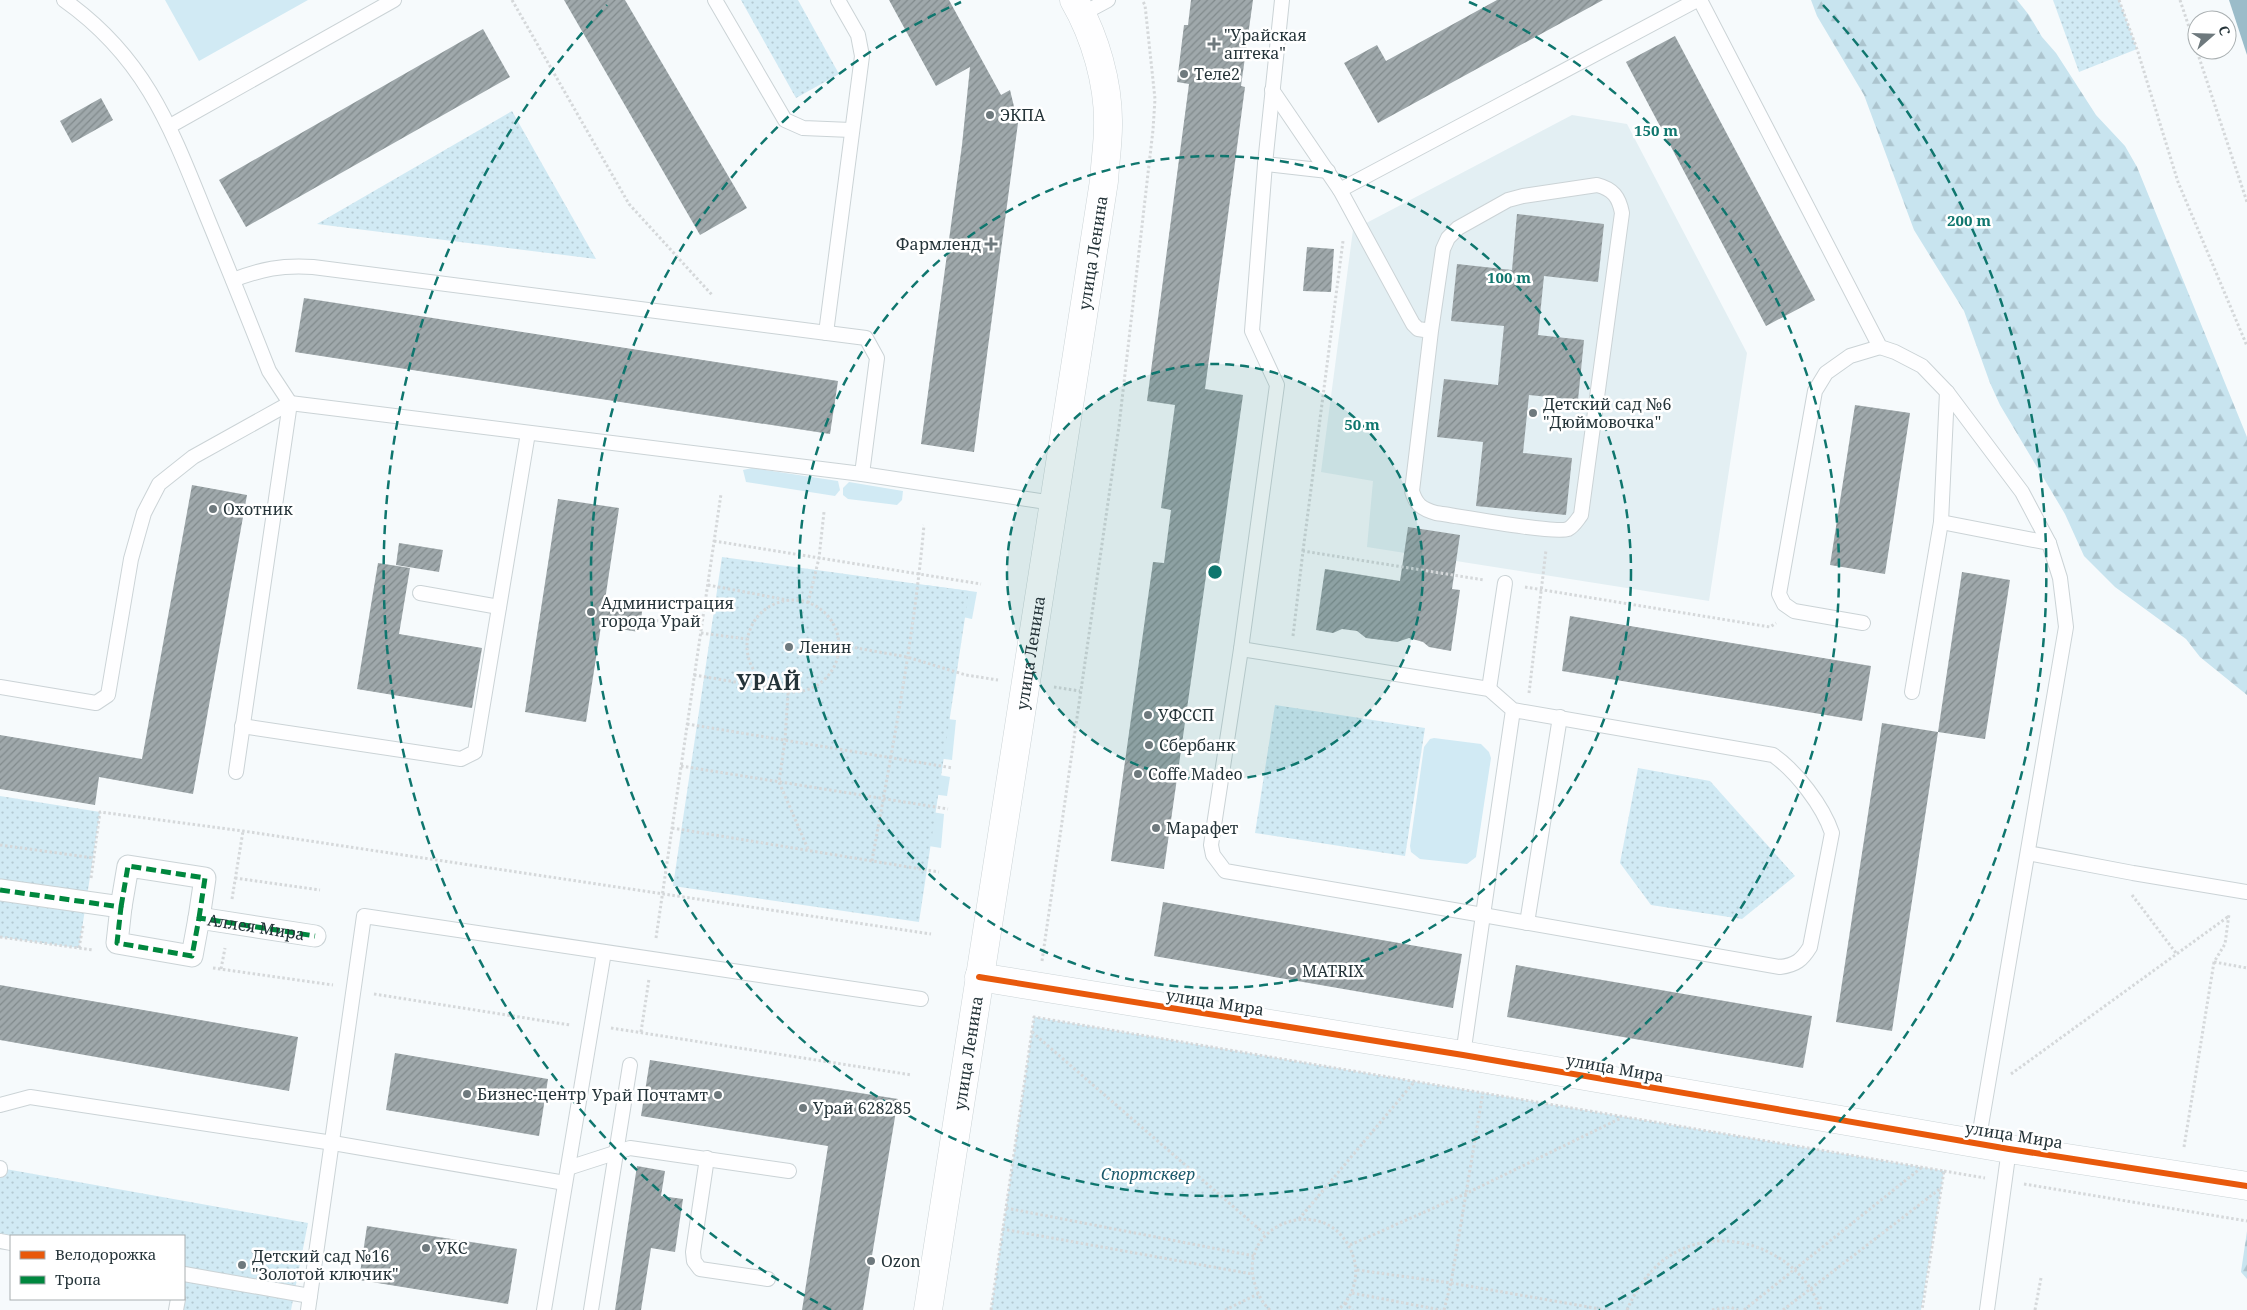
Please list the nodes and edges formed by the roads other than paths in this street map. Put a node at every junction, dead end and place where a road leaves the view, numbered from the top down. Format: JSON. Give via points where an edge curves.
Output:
{"nodes":[{"id":1,"x":64,"y":0,"type":"edge"},
{"id":2,"x":394,"y":0,"type":"edge"},
{"id":3,"x":715,"y":0,"type":"edge"},
{"id":4,"x":838,"y":0,"type":"edge"},
{"id":5,"x":1108,"y":0,"type":"edge"},
{"id":6,"x":1282,"y":0,"type":"edge"},
{"id":7,"x":1698,"y":0,"type":"edge"},
{"id":8,"x":1078,"y":7,"type":"edge"},
{"id":9,"x":1272,"y":90,"type":"junction"},
{"id":10,"x":170,"y":126,"type":"junction"},
{"id":11,"x":851,"y":130,"type":"junction"},
{"id":12,"x":1265,"y":164,"type":"junction"},
{"id":13,"x":1328,"y":171,"type":"junction"},
{"id":14,"x":1340,"y":190,"type":"junction"},
{"id":15,"x":233,"y":280,"type":"junction"},
{"id":16,"x":1431,"y":331,"type":"junction"},
{"id":17,"x":826,"y":333,"type":"junction"},
{"id":18,"x":1880,"y":347,"type":"junction"},
{"id":19,"x":1946,"y":392,"type":"junction"},
{"id":20,"x":290,"y":404,"type":"junction"},
{"id":21,"x":528,"y":433,"type":"junction"},
{"id":22,"x":862,"y":474,"type":"junction"},
{"id":23,"x":1053,"y":503,"type":"junction"},
{"id":24,"x":1941,"y":522,"type":"junction"},
{"id":25,"x":2050,"y":543,"type":"junction"},
{"id":26,"x":1505,"y":583,"type":"dead end"},
{"id":27,"x":420,"y":593,"type":"dead end"},
{"id":28,"x":499,"y":607,"type":"junction"},
{"id":29,"x":1863,"y":623,"type":"dead end"},
{"id":30,"x":1241,"y":649,"type":"junction"},
{"id":31,"x":0,"y":687,"type":"edge"},
{"id":32,"x":1489,"y":689,"type":"junction"},
{"id":33,"x":1912,"y":692,"type":"dead end"},
{"id":34,"x":1520,"y":711,"type":"junction"},
{"id":35,"x":1560,"y":717,"type":"junction"},
{"id":36,"x":242,"y":726,"type":"junction"},
{"id":37,"x":236,"y":772,"type":"dead end"},
{"id":38,"x":2028,"y":852,"type":"junction"},
{"id":39,"x":0,"y":890,"type":"edge"},
{"id":40,"x":2242,"y":891,"type":"edge"},
{"id":41,"x":121,"y":907,"type":"junction"},
{"id":42,"x":1483,"y":915,"type":"junction"},
{"id":43,"x":199,"y":918,"type":"junction"},
{"id":44,"x":1527,"y":923,"type":"junction"},
{"id":45,"x":315,"y":936,"type":"dead end"},
{"id":46,"x":604,"y":952,"type":"junction"},
{"id":47,"x":979,"y":978,"type":"junction"},
{"id":48,"x":921,"y":999,"type":"dead end"},
{"id":49,"x":1463,"y":1056,"type":"junction"},
{"id":50,"x":630,"y":1065,"type":"dead end"},
{"id":51,"x":0,"y":1106,"type":"edge"},
{"id":52,"x":333,"y":1142,"type":"junction"},
{"id":53,"x":1978,"y":1144,"type":"junction"},
{"id":54,"x":2009,"y":1149,"type":"junction"},
{"id":55,"x":616,"y":1151,"type":"junction"},
{"id":56,"x":707,"y":1158,"type":"junction"},
{"id":57,"x":568,"y":1168,"type":"junction"},
{"id":58,"x":788,"y":1171,"type":"dead end"},
{"id":59,"x":565,"y":1183,"type":"junction"},
{"id":60,"x":2247,"y":1186,"type":"edge"},
{"id":61,"x":185,"y":1274,"type":"edge"},
{"id":62,"x":768,"y":1279,"type":"dead end"},
{"id":63,"x":309,"y":1303,"type":"edge"},
{"id":64,"x":544,"y":1310,"type":"edge"},
{"id":65,"x":591,"y":1310,"type":"edge"},
{"id":66,"x":928,"y":1310,"type":"edge"},
{"id":67,"x":1987,"y":1310,"type":"edge"}],
"edges":[{"from":1,"to":10,"type":"lane","via":[[119,48],[147,84]]},
{"from":2,"to":10,"type":"lane"},
{"from":3,"to":11,"type":"lane","via":[[785,120],[802,128]]},
{"from":4,"to":11,"type":"lane","via":[[858,35],[862,56]]},
{"from":5,"to":8,"type":"lane"},
{"from":6,"to":9,"type":"lane"},
{"from":7,"to":14,"type":"lane"},
{"from":7,"to":18,"type":"lane"},
{"from":8,"to":23,"type":"main road","name":"улица Ленина","via":[[1096,52],[1104,84],[1108,124],[1104,181]]},
{"from":9,"to":12,"type":"lane"},
{"from":9,"to":13,"type":"lane"},
{"from":10,"to":15,"type":"lane"},
{"from":11,"to":17,"type":"lane"},
{"from":12,"to":13,"type":"lane"},
{"from":12,"to":30,"type":"lane","via":[[1252,332],[1277,385]]},
{"from":13,"to":14,"type":"lane"},
{"from":14,"to":16,"type":"lane","via":[[1413,324]]},
{"from":15,"to":17,"type":"lane","via":[[261,269],[287,265],[313,267]]},
{"from":15,"to":20,"type":"lane","via":[[269,371]]},
{"from":16,"to":16,"type":"lane","via":[[1443,249],[1458,228],[1508,200],[1523,196],[1597,185],[1614,193],[1622,213],[1581,515],[1568,529],[1549,530],[1436,513],[1422,509],[1415,501],[1412,490]]},
{"from":17,"to":22,"type":"lane","via":[[866,338],[877,358]]},
{"from":18,"to":19,"type":"lane","via":[[1922,366]]},
{"from":18,"to":29,"type":"lane","via":[[1850,356],[1826,372],[1815,390],[1780,594],[1784,604],[1794,611]]},
{"from":19,"to":24,"type":"lane"},
{"from":19,"to":25,"type":"lane","via":[[2022,492]]},
{"from":20,"to":21,"type":"lane"},
{"from":20,"to":31,"type":"lane","via":[[193,457],[159,484],[144,513],[131,559],[108,695],[96,703]]},
{"from":20,"to":36,"type":"lane"},
{"from":21,"to":22,"type":"lane"},
{"from":21,"to":28,"type":"lane"},
{"from":22,"to":23,"type":"lane"},
{"from":23,"to":47,"type":"main road","name":"улица Ленина"},
{"from":24,"to":25,"type":"lane"},
{"from":24,"to":33,"type":"lane"},
{"from":25,"to":38,"type":"lane","via":[[2060,578],[2066,627]]},
{"from":26,"to":32,"type":"lane"},
{"from":27,"to":28,"type":"lane"},
{"from":28,"to":36,"type":"lane","via":[[475,752],[461,759]]},
{"from":30,"to":32,"type":"lane"},
{"from":30,"to":42,"type":"lane","via":[[1210,845],[1225,871]]},
{"from":32,"to":34,"type":"lane"},
{"from":34,"to":35,"type":"lane"},
{"from":34,"to":42,"type":"lane"},
{"from":35,"to":44,"type":"lane"},
{"from":35,"to":44,"type":"lane","via":[[1774,755],[1788,765],[1827,818],[1832,833],[1810,947],[1794,965],[1780,967]]},
{"from":36,"to":37,"type":"lane"},
{"from":38,"to":40,"type":"lane"},
{"from":38,"to":53,"type":"lane"},
{"from":39,"to":41,"type":"street"},
{"from":41,"to":43,"type":"street","name":"Аллея Мира","via":[[117,943],[192,956]]},
{"from":41,"to":43,"type":"street","name":"Аллея Мира","via":[[128,866],[205,878]]},
{"from":42,"to":44,"type":"lane"},
{"from":42,"to":49,"type":"lane"},
{"from":43,"to":45,"type":"street","name":"Аллея Мира"},
{"from":46,"to":48,"type":"lane"},
{"from":46,"to":52,"type":"lane","via":[[364,916]]},
{"from":46,"to":57,"type":"lane"},
{"from":47,"to":49,"type":"main road","name":"улица Мира"},
{"from":47,"to":66,"type":"main road","name":"улица Ленина"},
{"from":49,"to":53,"type":"main road","name":"улица Мира"},
{"from":50,"to":55,"type":"lane"},
{"from":51,"to":52,"type":"lane","via":[[30,1097]]},
{"from":52,"to":59,"type":"lane"},
{"from":52,"to":63,"type":"lane"},
{"from":53,"to":54,"type":"main road","name":"улица Мира"},
{"from":54,"to":60,"type":"main road","name":"улица Мира"},
{"from":54,"to":67,"type":"lane"},
{"from":55,"to":56,"type":"lane","via":[[630,1148]]},
{"from":55,"to":57,"type":"lane"},
{"from":55,"to":65,"type":"lane"},
{"from":56,"to":58,"type":"lane"},
{"from":56,"to":62,"type":"lane","via":[[692,1252],[694,1261],[700,1269]]},
{"from":57,"to":59,"type":"lane"},
{"from":59,"to":64,"type":"lane"},
{"from":61,"to":63,"type":"lane"}]}
